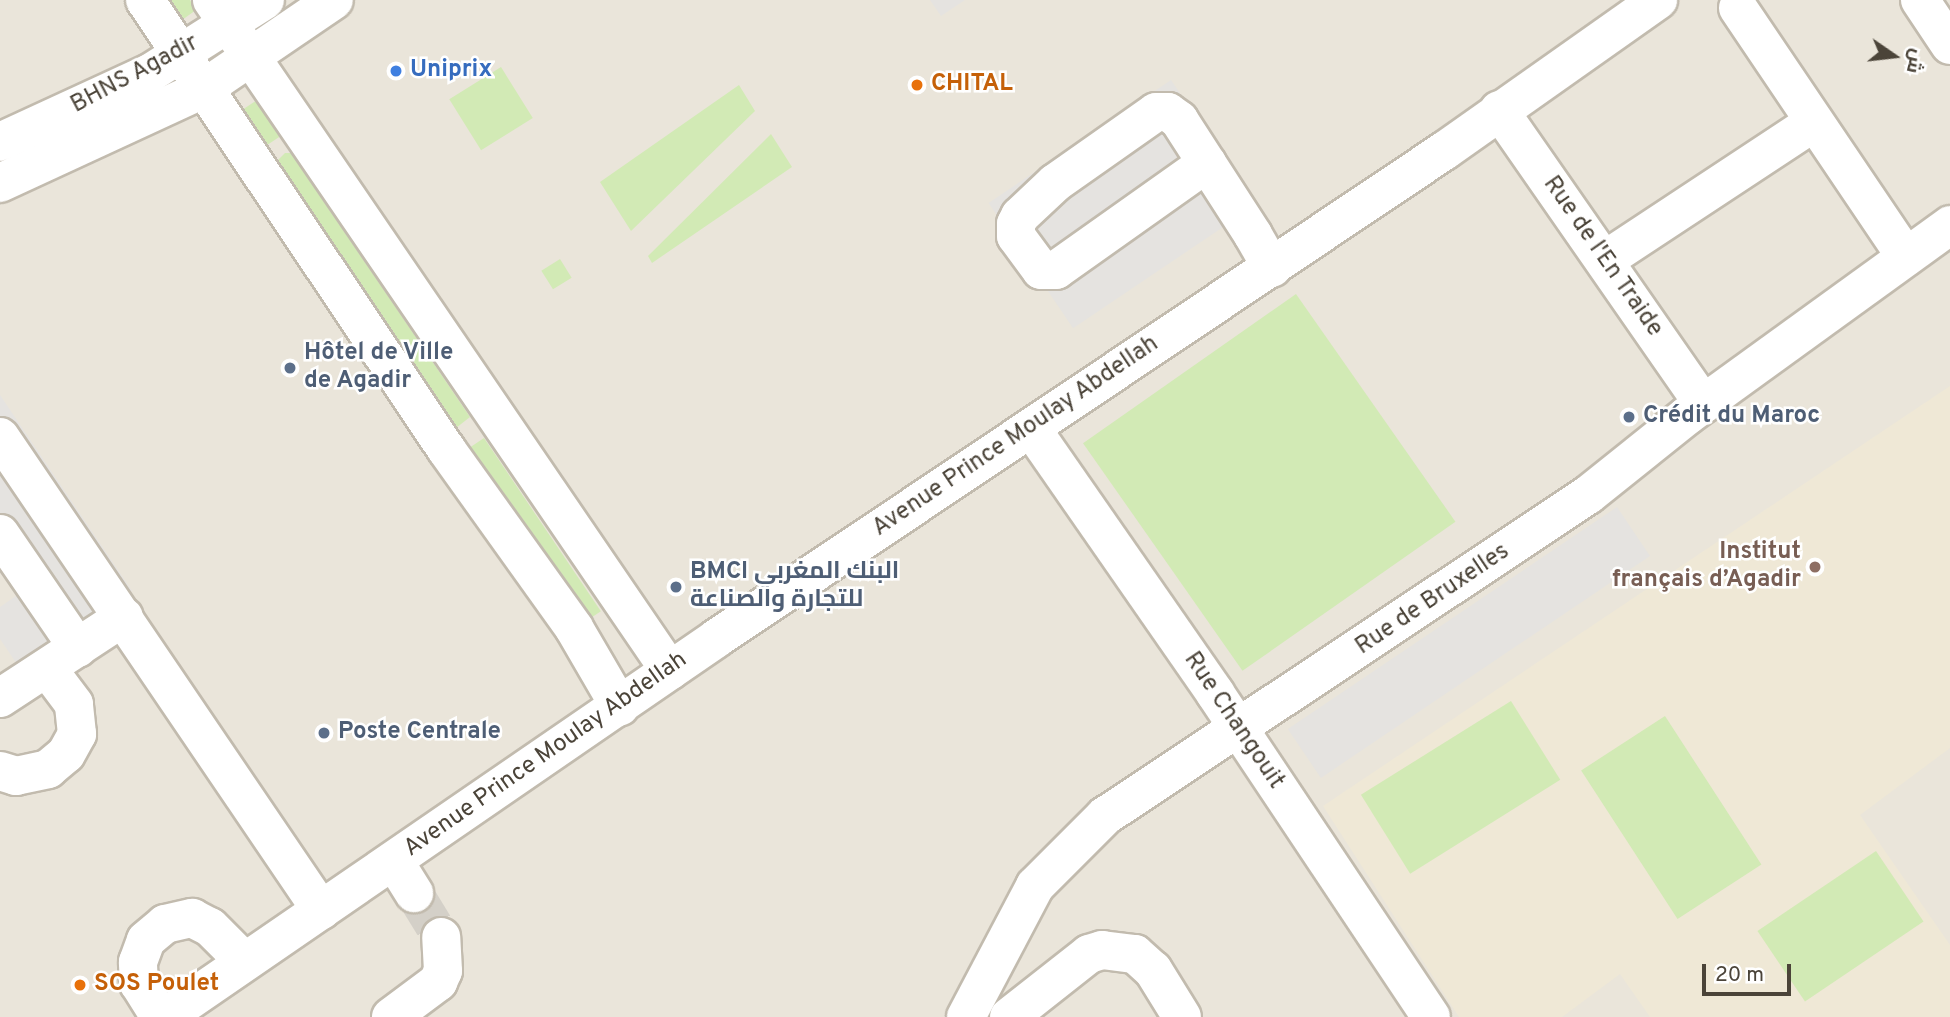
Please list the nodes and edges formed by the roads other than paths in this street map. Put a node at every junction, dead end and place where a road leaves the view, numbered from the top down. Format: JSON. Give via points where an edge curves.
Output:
{"nodes":[{"id":1,"x":145,"y":0,"type":"edge"},
{"id":2,"x":265,"y":0,"type":"edge"},
{"id":3,"x":292,"y":0,"type":"edge"},
{"id":4,"x":334,"y":0,"type":"edge"},
{"id":5,"x":1658,"y":0,"type":"edge"},
{"id":6,"x":1920,"y":0,"type":"edge"},
{"id":7,"x":1738,"y":8,"type":"dead end"},
{"id":8,"x":233,"y":30,"type":"edge"},
{"id":9,"x":1950,"y":46,"type":"edge"},
{"id":10,"x":190,"y":70,"type":"junction"},
{"id":11,"x":1499,"y":110,"type":"junction"},
{"id":12,"x":1814,"y":122,"type":"junction"},
{"id":13,"x":0,"y":142,"type":"edge"},
{"id":14,"x":0,"y":156,"type":"edge"},
{"id":15,"x":1207,"y":163,"type":"junction"},
{"id":16,"x":0,"y":183,"type":"edge"},
{"id":17,"x":1950,"y":225,"type":"edge"},
{"id":18,"x":1906,"y":257,"type":"junction"},
{"id":19,"x":1605,"y":260,"type":"junction"},
{"id":20,"x":1272,"y":268,"type":"junction"},
{"id":21,"x":1703,"y":404,"type":"junction"},
{"id":22,"x":1031,"y":428,"type":"junction"},
{"id":23,"x":0,"y":437,"type":"edge"},
{"id":24,"x":0,"y":534,"type":"edge"},
{"id":25,"x":124,"y":617,"type":"junction"},
{"id":26,"x":62,"y":658,"type":"junction"},
{"id":27,"x":670,"y":671,"type":"junction"},
{"id":28,"x":0,"y":698,"type":"edge"},
{"id":29,"x":620,"y":706,"type":"junction"},
{"id":30,"x":1239,"y":729,"type":"junction"},
{"id":31,"x":0,"y":771,"type":"edge"},
{"id":32,"x":384,"y":867,"type":"junction"},
{"id":33,"x":405,"y":900,"type":"tunnel mouth"},
{"id":34,"x":321,"y":910,"type":"junction"},
{"id":35,"x":436,"y":948,"type":"tunnel mouth"},
{"id":36,"x":245,"y":962,"type":"junction"},
{"id":37,"x":979,"y":1009,"type":"edge"},
{"id":38,"x":162,"y":1017,"type":"edge"},
{"id":39,"x":391,"y":1017,"type":"edge"},
{"id":40,"x":1009,"y":1017,"type":"edge"},
{"id":41,"x":1182,"y":1017,"type":"edge"},
{"id":42,"x":1431,"y":1017,"type":"edge"}],
"edges":[{"from":1,"to":10,"type":"street"},
{"from":2,"to":8,"type":"street","name":"BHNS Agadir"},
{"from":3,"to":8,"type":"street"},
{"from":4,"to":8,"type":"street"},
{"from":5,"to":11,"type":"street","name":"Avenue Prince Moulay Abdellah"},
{"from":6,"to":9,"type":"street"},
{"from":7,"to":12,"type":"street"},
{"from":8,"to":10,"type":"street","name":"BHNS Agadir"},
{"from":8,"to":27,"type":"street"},
{"from":10,"to":13,"type":"street","name":"BHNS Agadir","via":[[150,73]]},
{"from":10,"to":14,"type":"street"},
{"from":10,"to":16,"type":"street","name":"BHNS Agadir"},
{"from":10,"to":29,"type":"street","via":[[438,438],[574,628]]},
{"from":11,"to":19,"type":"street","name":"Rue de l'En Traide"},
{"from":11,"to":20,"type":"street","name":"Avenue Prince Moulay Abdellah"},
{"from":12,"to":18,"type":"street"},
{"from":12,"to":19,"type":"street"},
{"from":15,"to":15,"type":"street","via":[[1179,120],[1168,112],[1156,112],[1029,205],[1016,224],[1016,236],[1041,270],[1056,270]]},
{"from":15,"to":20,"type":"street"},
{"from":17,"to":18,"type":"street","name":"Rue de Bruxelles"},
{"from":18,"to":21,"type":"street","name":"Rue de Bruxelles"},
{"from":19,"to":21,"type":"street","name":"Rue de l'En Traide"},
{"from":20,"to":22,"type":"street","name":"Avenue Prince Moulay Abdellah"},
{"from":21,"to":30,"type":"street","name":"Rue de Bruxelles","via":[[1588,495]]},
{"from":22,"to":27,"type":"street","name":"Avenue Prince Moulay Abdellah"},
{"from":22,"to":30,"type":"street","name":"Rue Changouit"},
{"from":23,"to":25,"type":"street"},
{"from":24,"to":26,"type":"street"},
{"from":25,"to":26,"type":"street"},
{"from":25,"to":34,"type":"street"},
{"from":26,"to":28,"type":"street"},
{"from":26,"to":31,"type":"street","via":[[77,734],[66,754],[48,769],[16,776]]},
{"from":27,"to":29,"type":"street","name":"Avenue Prince Moulay Abdellah"},
{"from":29,"to":32,"type":"street","name":"Avenue Prince Moulay Abdellah"},
{"from":30,"to":37,"type":"street","name":"Rue de Bruxelles","via":[[1105,817],[1035,886]]},
{"from":30,"to":42,"type":"street","name":"Rue Changouit"},
{"from":32,"to":33,"type":"street"},
{"from":32,"to":34,"type":"street","name":"Avenue Prince Moulay Abdellah"},
{"from":34,"to":36,"type":"street","name":"Avenue Prince Moulay Abdellah"},
{"from":35,"to":39,"type":"street","via":[[438,982]]},
{"from":36,"to":38,"type":"street","name":"Avenue Prince Moulay Abdellah"},
{"from":36,"to":38,"type":"street","via":[[211,927],[192,918],[165,924],[146,940],[138,962],[139,984]]},
{"from":40,"to":41,"type":"street","via":[[1089,954],[1102,950],[1135,954],[1153,970]]}]}
